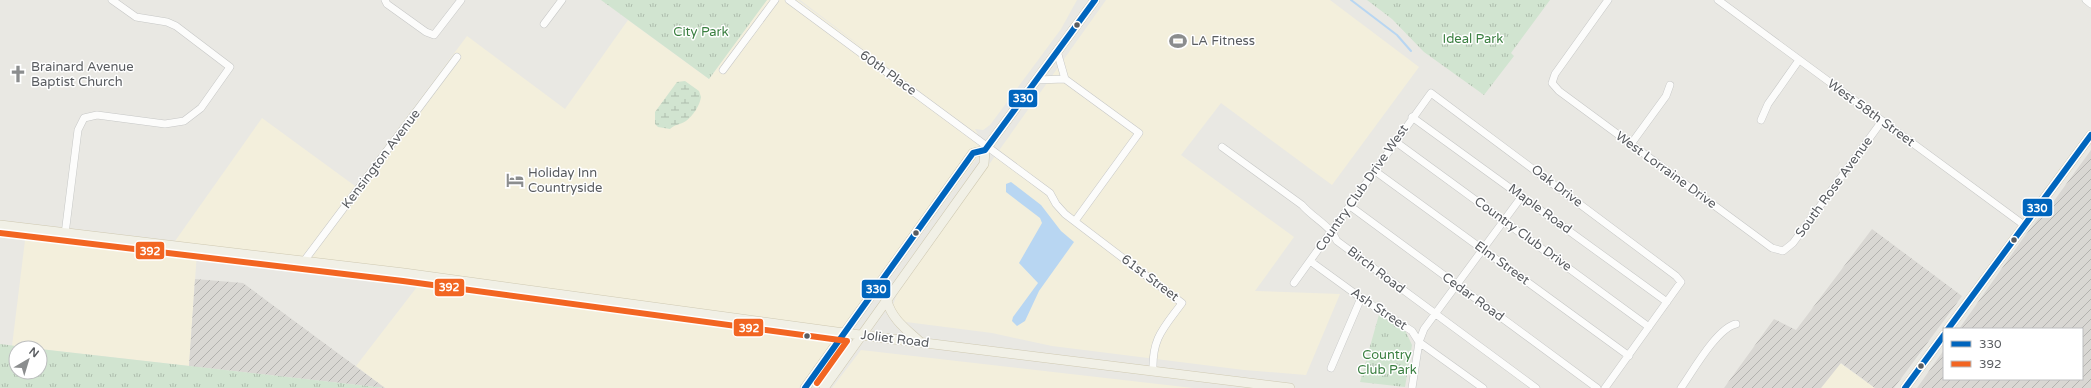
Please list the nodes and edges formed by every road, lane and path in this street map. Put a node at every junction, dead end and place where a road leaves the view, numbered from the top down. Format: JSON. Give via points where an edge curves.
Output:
{"nodes":[{"id":1,"x":112,"y":0,"type":"edge"},
{"id":2,"x":385,"y":0,"type":"edge"},
{"id":3,"x":461,"y":0,"type":"edge"},
{"id":4,"x":562,"y":0,"type":"edge"},
{"id":5,"x":775,"y":0,"type":"edge"},
{"id":6,"x":789,"y":0,"type":"edge"},
{"id":7,"x":1095,"y":0,"type":"edge"},
{"id":8,"x":1608,"y":0,"type":"edge"},
{"id":9,"x":1718,"y":0,"type":"edge"},
{"id":10,"x":2086,"y":0,"type":"edge"},
{"id":11,"x":2091,"y":4,"type":"edge"},
{"id":12,"x":544,"y":24,"type":"dead end"},
{"id":13,"x":1057,"y":51,"type":"junction"},
{"id":14,"x":457,"y":57,"type":"dead end"},
{"id":15,"x":1799,"y":60,"type":"junction"},
{"id":16,"x":723,"y":70,"type":"dead end"},
{"id":17,"x":1065,"y":79,"type":"junction"},
{"id":18,"x":1036,"y":80,"type":"junction"},
{"id":19,"x":1670,"y":85,"type":"dead end"},
{"id":20,"x":1431,"y":93,"type":"joint"},
{"id":21,"x":1412,"y":117,"type":"junction"},
{"id":22,"x":1761,"y":120,"type":"dead end"},
{"id":23,"x":1882,"y":122,"type":"junction"},
{"id":24,"x":2091,"y":135,"type":"edge"},
{"id":25,"x":1396,"y":142,"type":"junction"},
{"id":26,"x":1631,"y":144,"type":"junction"},
{"id":27,"x":1222,"y":147,"type":"dead end"},
{"id":28,"x":986,"y":148,"type":"junction"},
{"id":29,"x":1375,"y":171,"type":"junction"},
{"id":30,"x":1522,"y":196,"type":"junction"},
{"id":31,"x":1350,"y":206,"type":"junction"},
{"id":32,"x":1505,"y":220,"type":"junction"},
{"id":33,"x":1075,"y":221,"type":"junction"},
{"id":34,"x":0,"y":225,"type":"edge"},
{"id":35,"x":2024,"y":225,"type":"junction"},
{"id":36,"x":1332,"y":230,"type":"junction"},
{"id":37,"x":65,"y":234,"type":"junction"},
{"id":38,"x":1483,"y":249,"type":"junction"},
{"id":39,"x":1783,"y":251,"type":"joint"},
{"id":40,"x":304,"y":261,"type":"junction"},
{"id":41,"x":1310,"y":261,"type":"junction"},
{"id":42,"x":1294,"y":283,"type":"dead end"},
{"id":43,"x":1456,"y":285,"type":"junction"},
{"id":44,"x":1361,"y":298,"type":"junction"},
{"id":45,"x":887,"y":301,"type":"junction"},
{"id":46,"x":1667,"y":302,"type":"junction"},
{"id":47,"x":1435,"y":314,"type":"junction"},
{"id":48,"x":1736,"y":324,"type":"dead end"},
{"id":49,"x":1648,"y":327,"type":"junction"},
{"id":50,"x":1949,"y":328,"type":"edge"},
{"id":51,"x":844,"y":333,"type":"junction"},
{"id":52,"x":862,"y":335,"type":"junction"},
{"id":53,"x":1943,"y":336,"type":"edge"},
{"id":54,"x":919,"y":341,"type":"junction"},
{"id":55,"x":1419,"y":342,"type":"junction"},
{"id":56,"x":1628,"y":356,"type":"junction"},
{"id":57,"x":1331,"y":368,"type":"dead end"},
{"id":58,"x":1152,"y":371,"type":"junction"},
{"id":59,"x":805,"y":388,"type":"edge"},
{"id":60,"x":824,"y":388,"type":"edge"},
{"id":61,"x":1290,"y":388,"type":"edge"},
{"id":62,"x":1412,"y":388,"type":"edge"},
{"id":63,"x":1483,"y":388,"type":"edge"},
{"id":64,"x":1536,"y":388,"type":"edge"},
{"id":65,"x":1597,"y":388,"type":"edge"},
{"id":66,"x":1605,"y":388,"type":"edge"},
{"id":67,"x":1680,"y":388,"type":"edge"},
{"id":68,"x":1905,"y":388,"type":"edge"}],
"edges":[{"from":1,"to":37,"type":"street","via":[[136,17],[176,26],[230,67],[201,108],[184,121],[165,124],[97,115],[84,118],[78,130]]},
{"from":2,"to":3,"type":"street","via":[[426,32],[434,35]]},
{"from":4,"to":12,"type":"street"},
{"from":5,"to":16,"type":"street"},
{"from":6,"to":28,"type":"street","name":"60th Place"},
{"from":7,"to":13,"type":"main road"},
{"from":8,"to":26,"type":"street","name":"West Lorraine Drive","via":[[1555,74],[1552,83]]},
{"from":9,"to":15,"type":"street","name":"West 58th Street"},
{"from":10,"to":11,"type":"street"},
{"from":13,"to":17,"type":"street"},
{"from":13,"to":18,"type":"main road"},
{"from":14,"to":40,"type":"street","name":"Kensington Avenue"},
{"from":15,"to":22,"type":"street","via":[[1768,104]]},
{"from":15,"to":23,"type":"street","name":"West 58th Street"},
{"from":17,"to":18,"type":"street"},
{"from":17,"to":33,"type":"street","via":[[1139,133]]},
{"from":18,"to":28,"type":"main road"},
{"from":19,"to":26,"type":"street","via":[[1666,96]]},
{"from":20,"to":21,"type":"street","name":"Country Club Drive West"},
{"from":20,"to":46,"type":"street","name":"Oak Drive","via":[[1676,276],[1681,282]]},
{"from":21,"to":25,"type":"street","name":"Country Club Drive West"},
{"from":21,"to":30,"type":"street","name":"Maple Road"},
{"from":23,"to":35,"type":"street","name":"West 58th Street"},
{"from":23,"to":39,"type":"street","name":"South Rose Avenue","via":[[1793,243]]},
{"from":24,"to":35,"type":"main road"},
{"from":25,"to":29,"type":"street","name":"Country Club Drive West"},
{"from":25,"to":32,"type":"street","name":"Country Club Drive"},
{"from":26,"to":39,"type":"street","name":"West Lorraine Drive","via":[[1772,248]]},
{"from":27,"to":36,"type":"street","name":"Birch Road"},
{"from":28,"to":33,"type":"street","name":"61st Street","via":[[1050,193],[1056,204]]},
{"from":28,"to":45,"type":"main road","via":[[984,164]]},
{"from":28,"to":51,"type":"main road","via":[[973,153]]},
{"from":29,"to":31,"type":"street","name":"Country Club Drive West"},
{"from":29,"to":38,"type":"street","name":"Elm Street"},
{"from":30,"to":32,"type":"street"},
{"from":30,"to":46,"type":"street","name":"Maple Road"},
{"from":31,"to":36,"type":"street","name":"Country Club Drive West"},
{"from":31,"to":43,"type":"street","name":"Cedar Road"},
{"from":32,"to":38,"type":"street"},
{"from":32,"to":49,"type":"street","name":"Country Club Drive"},
{"from":33,"to":58,"type":"street","name":"61st Street","via":[[1182,303],[1156,338],[1152,354]]},
{"from":34,"to":37,"type":"main road","name":"Joliet Road"},
{"from":35,"to":50,"type":"main road"},
{"from":36,"to":41,"type":"street","name":"Country Club Drive West"},
{"from":36,"to":47,"type":"street","name":"Birch Road","via":[[1337,241]]},
{"from":37,"to":40,"type":"main road","name":"Joliet Road"},
{"from":38,"to":43,"type":"street"},
{"from":38,"to":56,"type":"street","name":"Elm Street"},
{"from":40,"to":51,"type":"main road","name":"Joliet Road"},
{"from":41,"to":42,"type":"street","name":"Country Club Drive West"},
{"from":41,"to":44,"type":"street","name":"Ash Street"},
{"from":43,"to":47,"type":"street"},
{"from":43,"to":65,"type":"street","name":"Cedar Road"},
{"from":44,"to":55,"type":"street","name":"Ash Street","via":[[1412,331]]},
{"from":44,"to":57,"type":"street"},
{"from":45,"to":52,"type":"main road"},
{"from":45,"to":54,"type":"main road","via":[[889,310],[899,323]]},
{"from":46,"to":49,"type":"street"},
{"from":47,"to":55,"type":"street","via":[[1424,329]]},
{"from":47,"to":64,"type":"street","name":"Birch Road"},
{"from":48,"to":67,"type":"street","via":[[1721,333]]},
{"from":49,"to":56,"type":"street"},
{"from":51,"to":52,"type":"main road","name":"Joliet Road"},
{"from":51,"to":59,"type":"main road"},
{"from":52,"to":54,"type":"main road","name":"Joliet Road"},
{"from":52,"to":60,"type":"main road"},
{"from":53,"to":68,"type":"main road"},
{"from":54,"to":58,"type":"main road","name":"Joliet Road"},
{"from":55,"to":62,"type":"street"},
{"from":55,"to":63,"type":"street","name":"Ash Street"},
{"from":56,"to":66,"type":"street"},
{"from":58,"to":61,"type":"main road","name":"Joliet Road"}]}
